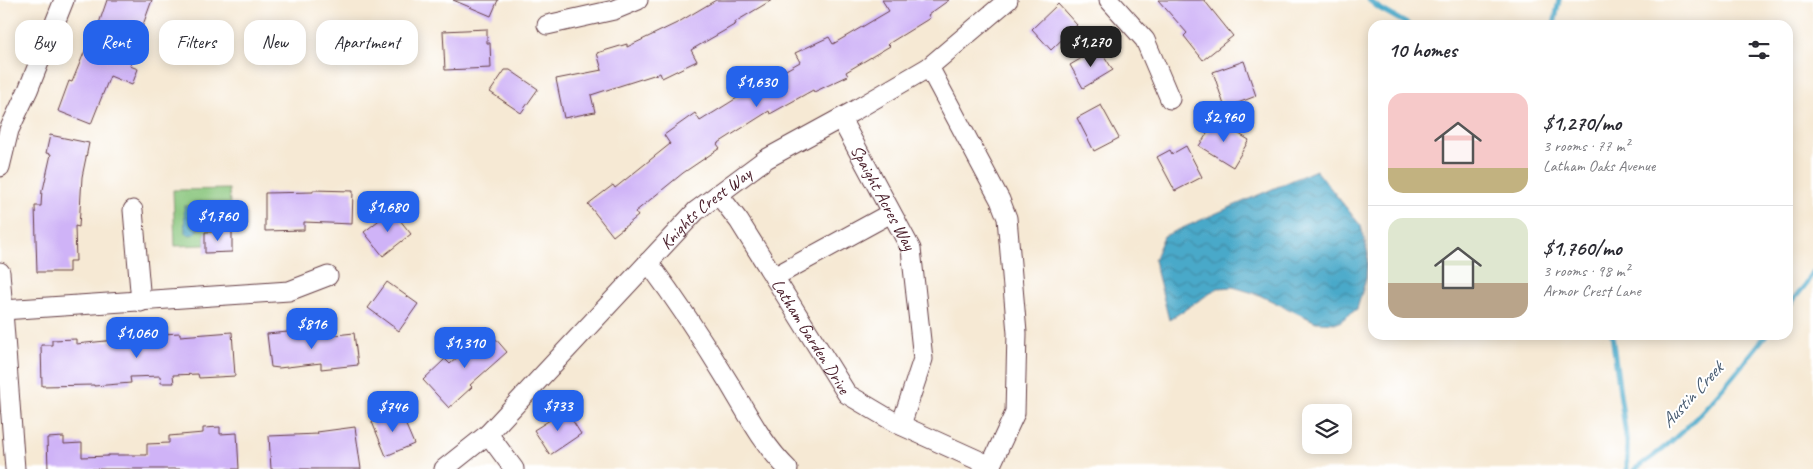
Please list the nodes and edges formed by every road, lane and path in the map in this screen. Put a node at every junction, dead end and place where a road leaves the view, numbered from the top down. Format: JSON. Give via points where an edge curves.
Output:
{"nodes":[{"id":1,"x":64,"y":0,"type":"edge"},
{"id":2,"x":638,"y":0,"type":"edge"},
{"id":3,"x":1008,"y":0,"type":"edge"},
{"id":4,"x":1109,"y":0,"type":"edge"},
{"id":5,"x":547,"y":25,"type":"dead end"},
{"id":6,"x":929,"y":66,"type":"junction"},
{"id":7,"x":1170,"y":99,"type":"dead end"},
{"id":8,"x":841,"y":119,"type":"junction"},
{"id":9,"x":2,"y":145,"type":"edge"},
{"id":10,"x":0,"y":166,"type":"edge"},
{"id":11,"x":718,"y":194,"type":"junction"},
{"id":12,"x":133,"y":210,"type":"dead end"},
{"id":13,"x":890,"y":213,"type":"junction"},
{"id":14,"x":648,"y":262,"type":"junction"},
{"id":15,"x":0,"y":272,"type":"edge"},
{"id":16,"x":328,"y":276,"type":"dead end"},
{"id":17,"x":774,"y":277,"type":"junction"},
{"id":18,"x":141,"y":302,"type":"junction"},
{"id":19,"x":3,"y":310,"type":"junction"},
{"id":20,"x":901,"y":425,"type":"junction"},
{"id":21,"x":488,"y":434,"type":"junction"},
{"id":22,"x":990,"y":467,"type":"edge"},
{"id":23,"x":16,"y":469,"type":"edge"},
{"id":24,"x":444,"y":469,"type":"edge"},
{"id":25,"x":514,"y":469,"type":"edge"},
{"id":26,"x":788,"y":469,"type":"edge"}],
"edges":[{"from":1,"to":9,"type":"street"},
{"from":2,"to":5,"type":"street","via":[[614,10]]},
{"from":3,"to":6,"type":"street","name":"Knights Crest Way"},
{"from":4,"to":7,"type":"street","via":[[1145,40]]},
{"from":6,"to":8,"type":"street","name":"Knights Crest Way"},
{"from":6,"to":22,"type":"street","via":[[1007,218],[1017,333],[1016,413]]},
{"from":8,"to":11,"type":"street","name":"Knights Crest Way","via":[[766,160]]},
{"from":8,"to":13,"type":"street","name":"Spaight Acres Way"},
{"from":9,"to":10,"type":"street"},
{"from":11,"to":14,"type":"street","name":"Knights Crest Way","via":[[696,210]]},
{"from":11,"to":17,"type":"street","name":"Latham Garden Drive"},
{"from":12,"to":18,"type":"street"},
{"from":13,"to":17,"type":"street"},
{"from":13,"to":20,"type":"street","name":"Spaight Acres Way","via":[[911,248],[923,359]]},
{"from":14,"to":21,"type":"street","name":"Knights Crest Way"},
{"from":14,"to":26,"type":"street","via":[[757,429]]},
{"from":15,"to":19,"type":"street"},
{"from":16,"to":18,"type":"street","via":[[289,291]]},
{"from":17,"to":20,"type":"street","name":"Latham Garden Drive","via":[[846,394]]},
{"from":18,"to":19,"type":"street"},
{"from":19,"to":23,"type":"street"},
{"from":20,"to":22,"type":"street","name":"Latham Garden Drive"},
{"from":21,"to":24,"type":"street","name":"Knights Crest Way"},
{"from":21,"to":25,"type":"street"}]}
